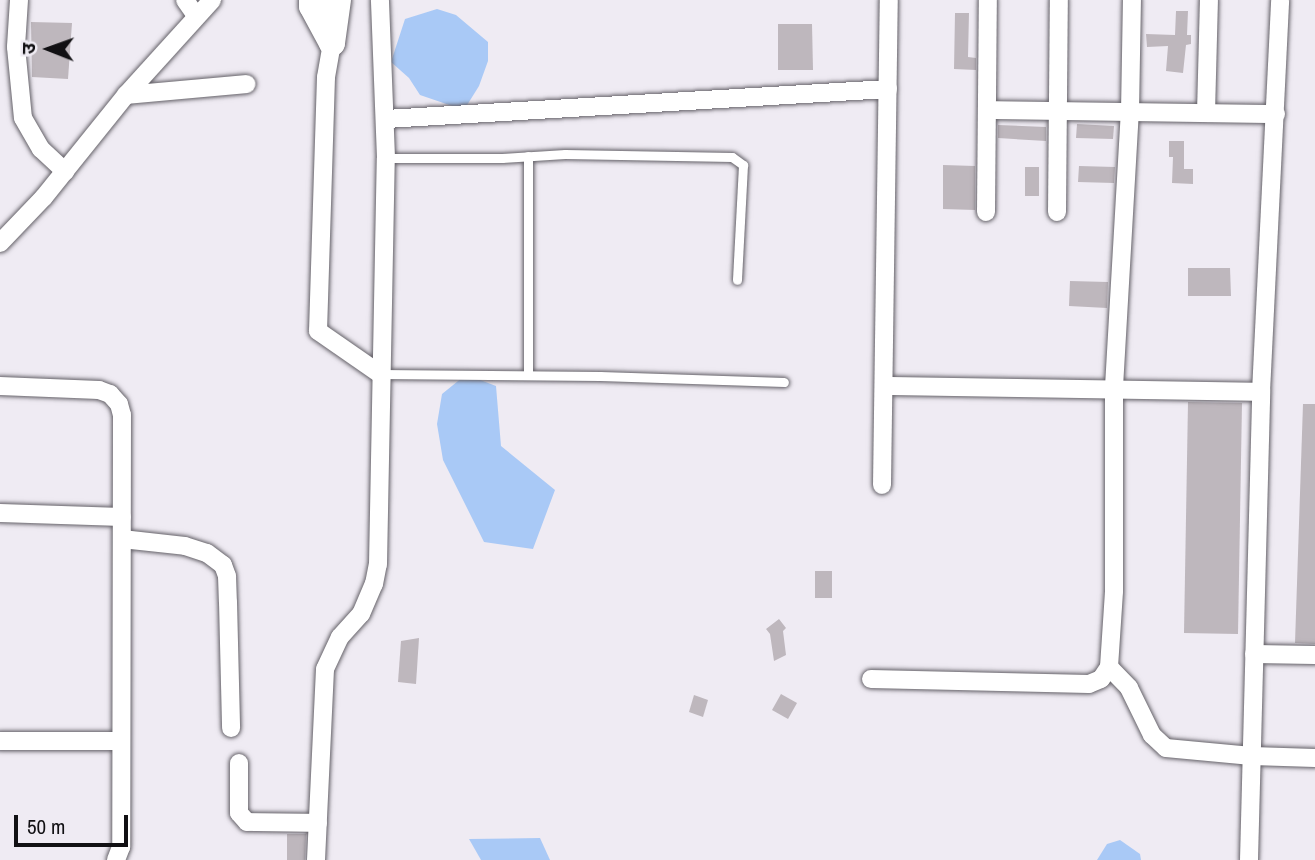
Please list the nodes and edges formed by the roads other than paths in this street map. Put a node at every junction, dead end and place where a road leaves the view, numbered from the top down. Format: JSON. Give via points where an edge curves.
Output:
{"nodes":[{"id":1,"x":19,"y":0,"type":"edge"},
{"id":2,"x":185,"y":0,"type":"edge"},
{"id":3,"x":212,"y":0,"type":"edge"},
{"id":4,"x":312,"y":0,"type":"edge"},
{"id":5,"x":338,"y":0,"type":"edge"},
{"id":6,"x":380,"y":0,"type":"edge"},
{"id":7,"x":889,"y":0,"type":"edge"},
{"id":8,"x":988,"y":0,"type":"edge"},
{"id":9,"x":1059,"y":0,"type":"edge"},
{"id":10,"x":1132,"y":0,"type":"edge"},
{"id":11,"x":1209,"y":0,"type":"edge"},
{"id":12,"x":1280,"y":0,"type":"edge"},
{"id":13,"x":196,"y":16,"type":"junction"},
{"id":14,"x":332,"y":43,"type":"junction"},
{"id":15,"x":246,"y":84,"type":"dead end"},
{"id":16,"x":888,"y":89,"type":"junction"},
{"id":17,"x":125,"y":95,"type":"junction"},
{"id":18,"x":987,"y":110,"type":"junction"},
{"id":19,"x":1059,"y":111,"type":"junction"},
{"id":20,"x":1130,"y":112,"type":"junction"},
{"id":21,"x":1206,"y":113,"type":"junction"},
{"id":22,"x":1276,"y":114,"type":"junction"},
{"id":23,"x":386,"y":119,"type":"junction"},
{"id":24,"x":528,"y":156,"type":"junction"},
{"id":25,"x":386,"y":158,"type":"junction"},
{"id":26,"x":65,"y":171,"type":"junction"},
{"id":27,"x":986,"y":212,"type":"dead end"},
{"id":28,"x":1057,"y":212,"type":"dead end"},
{"id":29,"x":0,"y":243,"type":"edge"},
{"id":30,"x":737,"y":280,"type":"dead end"},
{"id":31,"x":380,"y":374,"type":"junction"},
{"id":32,"x":528,"y":375,"type":"junction"},
{"id":33,"x":783,"y":382,"type":"dead end"},
{"id":34,"x":0,"y":386,"type":"edge"},
{"id":35,"x":884,"y":386,"type":"junction"},
{"id":36,"x":1114,"y":387,"type":"junction"},
{"id":37,"x":1261,"y":392,"type":"junction"},
{"id":38,"x":882,"y":485,"type":"dead end"},
{"id":39,"x":0,"y":513,"type":"edge"},
{"id":40,"x":122,"y":517,"type":"junction"},
{"id":41,"x":122,"y":539,"type":"junction"},
{"id":42,"x":1254,"y":654,"type":"junction"},
{"id":43,"x":1315,"y":655,"type":"edge"},
{"id":44,"x":1109,"y":667,"type":"junction"},
{"id":45,"x":871,"y":679,"type":"dead end"},
{"id":46,"x":231,"y":728,"type":"dead end"},
{"id":47,"x":0,"y":741,"type":"edge"},
{"id":48,"x":120,"y":741,"type":"junction"},
{"id":49,"x":1252,"y":756,"type":"junction"},
{"id":50,"x":1315,"y":758,"type":"edge"},
{"id":51,"x":239,"y":763,"type":"dead end"},
{"id":52,"x":317,"y":823,"type":"junction"},
{"id":53,"x":116,"y":860,"type":"edge"},
{"id":54,"x":316,"y":860,"type":"edge"},
{"id":55,"x":1249,"y":860,"type":"edge"}],
"edges":[{"from":1,"to":26,"type":"street","via":[[16,47],[23,118],[41,149]]},
{"from":2,"to":13,"type":"street"},
{"from":3,"to":13,"type":"street"},
{"from":4,"to":14,"type":"street"},
{"from":5,"to":14,"type":"street"},
{"from":6,"to":23,"type":"street"},
{"from":7,"to":16,"type":"street"},
{"from":8,"to":18,"type":"street"},
{"from":9,"to":19,"type":"street"},
{"from":10,"to":20,"type":"street"},
{"from":11,"to":21,"type":"street"},
{"from":12,"to":22,"type":"street"},
{"from":13,"to":17,"type":"street"},
{"from":14,"to":31,"type":"street","via":[[318,331]]},
{"from":15,"to":17,"type":"street"},
{"from":16,"to":23,"type":"street"},
{"from":16,"to":35,"type":"street"},
{"from":17,"to":26,"type":"street"},
{"from":18,"to":19,"type":"street"},
{"from":18,"to":27,"type":"street"},
{"from":19,"to":20,"type":"street"},
{"from":19,"to":28,"type":"street"},
{"from":20,"to":21,"type":"street"},
{"from":20,"to":36,"type":"street"},
{"from":21,"to":22,"type":"street"},
{"from":22,"to":37,"type":"street"},
{"from":23,"to":25,"type":"street"},
{"from":24,"to":25,"type":"lane"},
{"from":24,"to":30,"type":"lane","via":[[739,160],[743,173]]},
{"from":24,"to":32,"type":"lane"},
{"from":25,"to":31,"type":"street"},
{"from":26,"to":29,"type":"street"},
{"from":31,"to":32,"type":"lane"},
{"from":31,"to":52,"type":"street","via":[[378,564],[361,614],[340,637],[324,668]]},
{"from":32,"to":33,"type":"lane"},
{"from":34,"to":40,"type":"street","via":[[110,394],[119,404],[123,427]]},
{"from":35,"to":36,"type":"street"},
{"from":35,"to":38,"type":"street"},
{"from":36,"to":37,"type":"street"},
{"from":36,"to":44,"type":"street","via":[[1114,591]]},
{"from":37,"to":42,"type":"street"},
{"from":39,"to":40,"type":"street"},
{"from":40,"to":41,"type":"street"},
{"from":41,"to":46,"type":"street","via":[[185,547],[207,553],[223,565]]},
{"from":41,"to":48,"type":"street"},
{"from":42,"to":43,"type":"street"},
{"from":42,"to":49,"type":"street"},
{"from":44,"to":45,"type":"street","via":[[1101,679],[1089,684]]},
{"from":44,"to":49,"type":"street","via":[[1129,688],[1152,735],[1166,748]]},
{"from":47,"to":48,"type":"street"},
{"from":48,"to":53,"type":"street","via":[[121,847]]},
{"from":49,"to":50,"type":"street"},
{"from":49,"to":55,"type":"street"},
{"from":51,"to":52,"type":"street","via":[[239,813],[247,822]]},
{"from":52,"to":54,"type":"street"}]}
